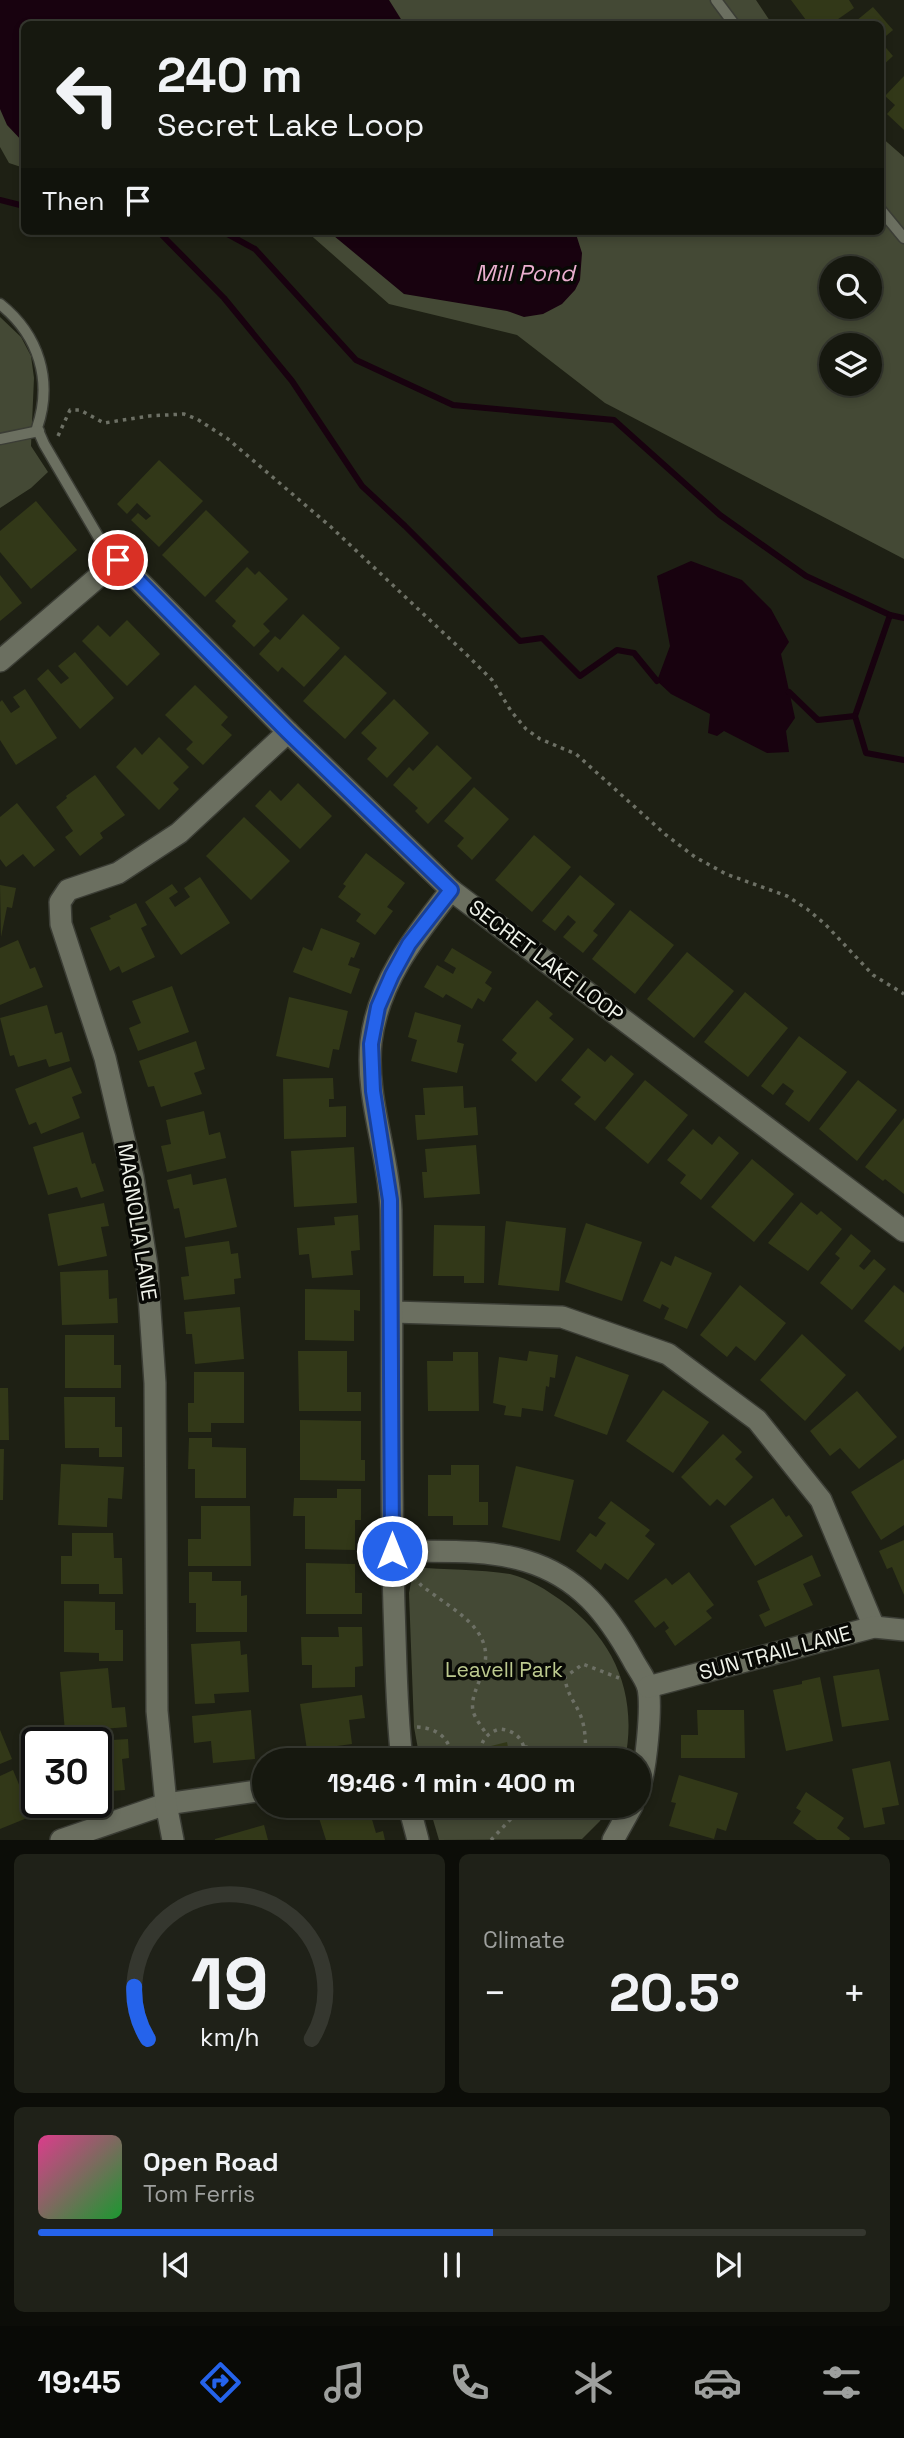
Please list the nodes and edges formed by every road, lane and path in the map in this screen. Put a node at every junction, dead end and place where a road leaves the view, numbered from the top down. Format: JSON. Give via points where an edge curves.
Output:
{"nodes":[{"id":1,"x":716,"y":0,"type":"edge"},
{"id":2,"x":732,"y":21,"type":"edge"},
{"id":3,"x":884,"y":214,"type":"edge"},
{"id":4,"x":904,"y":239,"type":"edge"},
{"id":5,"x":0,"y":304,"type":"edge"},
{"id":6,"x":38,"y":432,"type":"junction"},
{"id":7,"x":0,"y":439,"type":"edge"},
{"id":8,"x":44,"y":444,"type":"junction"},
{"id":9,"x":118,"y":560,"type":"junction"},
{"id":10,"x":0,"y":661,"type":"edge"},
{"id":11,"x":288,"y":732,"type":"junction"},
{"id":12,"x":451,"y":890,"type":"junction"},
{"id":13,"x":904,"y":994,"type":"edge"},
{"id":14,"x":904,"y":1231,"type":"edge"},
{"id":15,"x":393,"y":1312,"type":"junction"},
{"id":16,"x":392,"y":1551,"type":"junction"},
{"id":17,"x":874,"y":1627,"type":"junction"},
{"id":18,"x":904,"y":1630,"type":"edge"},
{"id":19,"x":648,"y":1687,"type":"junction"},
{"id":20,"x":398,"y":1725,"type":"junction"},
{"id":21,"x":487,"y":1735,"type":"junction"},
{"id":22,"x":524,"y":1747,"type":"joint"},
{"id":23,"x":401,"y":1748,"type":"edge"},
{"id":24,"x":449,"y":1748,"type":"edge"},
{"id":25,"x":481,"y":1748,"type":"edge"},
{"id":26,"x":540,"y":1748,"type":"edge"},
{"id":27,"x":586,"y":1748,"type":"edge"},
{"id":28,"x":647,"y":1748,"type":"edge"},
{"id":29,"x":252,"y":1792,"type":"edge"},
{"id":30,"x":166,"y":1804,"type":"junction"},
{"id":31,"x":412,"y":1818,"type":"edge"},
{"id":32,"x":511,"y":1818,"type":"edge"},
{"id":33,"x":625,"y":1818,"type":"edge"},
{"id":34,"x":61,"y":1839,"type":"edge"},
{"id":35,"x":173,"y":1839,"type":"edge"},
{"id":36,"x":418,"y":1839,"type":"edge"},
{"id":37,"x":491,"y":1839,"type":"edge"},
{"id":38,"x":613,"y":1839,"type":"edge"}],
"edges":[{"from":1,"to":2,"type":"lane"},
{"from":3,"to":4,"type":"lane"},
{"from":5,"to":6,"type":"lane","via":[[37,349],[44,382]]},
{"from":6,"to":7,"type":"lane"},
{"from":6,"to":8,"type":"lane"},
{"from":8,"to":9,"type":"lane","via":[[102,543]]},
{"from":8,"to":13,"type":"path","via":[[56,440],[70,410],[80,410],[104,423],[184,414],[197,419],[279,482],[406,596],[492,680],[526,729],[576,754],[695,857],[726,874],[787,895],[807,909],[873,975]]},
{"from":9,"to":10,"type":"street"},
{"from":9,"to":11,"type":"street","name":"SECRET LAKE LOOP"},
{"from":11,"to":12,"type":"street","name":"SECRET LAKE LOOP"},
{"from":11,"to":30,"type":"street","name":"MAGNOLIA LANE","via":[[179,833],[118,873],[68,890],[60,902],[61,924],[105,1058],[133,1177],[147,1266],[155,1383],[157,1712]]},
{"from":12,"to":14,"type":"street","name":"SECRET LAKE LOOP"},
{"from":12,"to":15,"type":"street","via":[[409,944],[392,975],[378,1007],[371,1044],[373,1091],[390,1200]]},
{"from":15,"to":16,"type":"street"},
{"from":15,"to":17,"type":"street","via":[[562,1317],[668,1353],[757,1420],[821,1500]]},
{"from":16,"to":19,"type":"street","via":[[482,1553],[526,1560],[555,1573],[588,1595],[614,1625]]},
{"from":16,"to":20,"type":"street"},
{"from":16,"to":21,"type":"path","via":[[421,1585],[475,1628],[485,1664],[473,1712]]},
{"from":17,"to":18,"type":"street","name":"SUN TRAIL LANE"},
{"from":17,"to":19,"type":"street","name":"SUN TRAIL LANE"},
{"from":19,"to":27,"type":"path","via":[[583,1664],[565,1677],[582,1722]]},
{"from":19,"to":28,"type":"street"},
{"from":20,"to":23,"type":"street"},
{"from":20,"to":24,"type":"path","via":[[436,1730]]},
{"from":21,"to":22,"type":"path","via":[[499,1729],[512,1731]]},
{"from":21,"to":25,"type":"path"},
{"from":22,"to":26,"type":"path"},
{"from":29,"to":30,"type":"street"},
{"from":30,"to":34,"type":"street"},
{"from":30,"to":35,"type":"street","name":"MAGNOLIA LANE"},
{"from":31,"to":36,"type":"street"},
{"from":32,"to":37,"type":"path"},
{"from":33,"to":38,"type":"street"}]}
